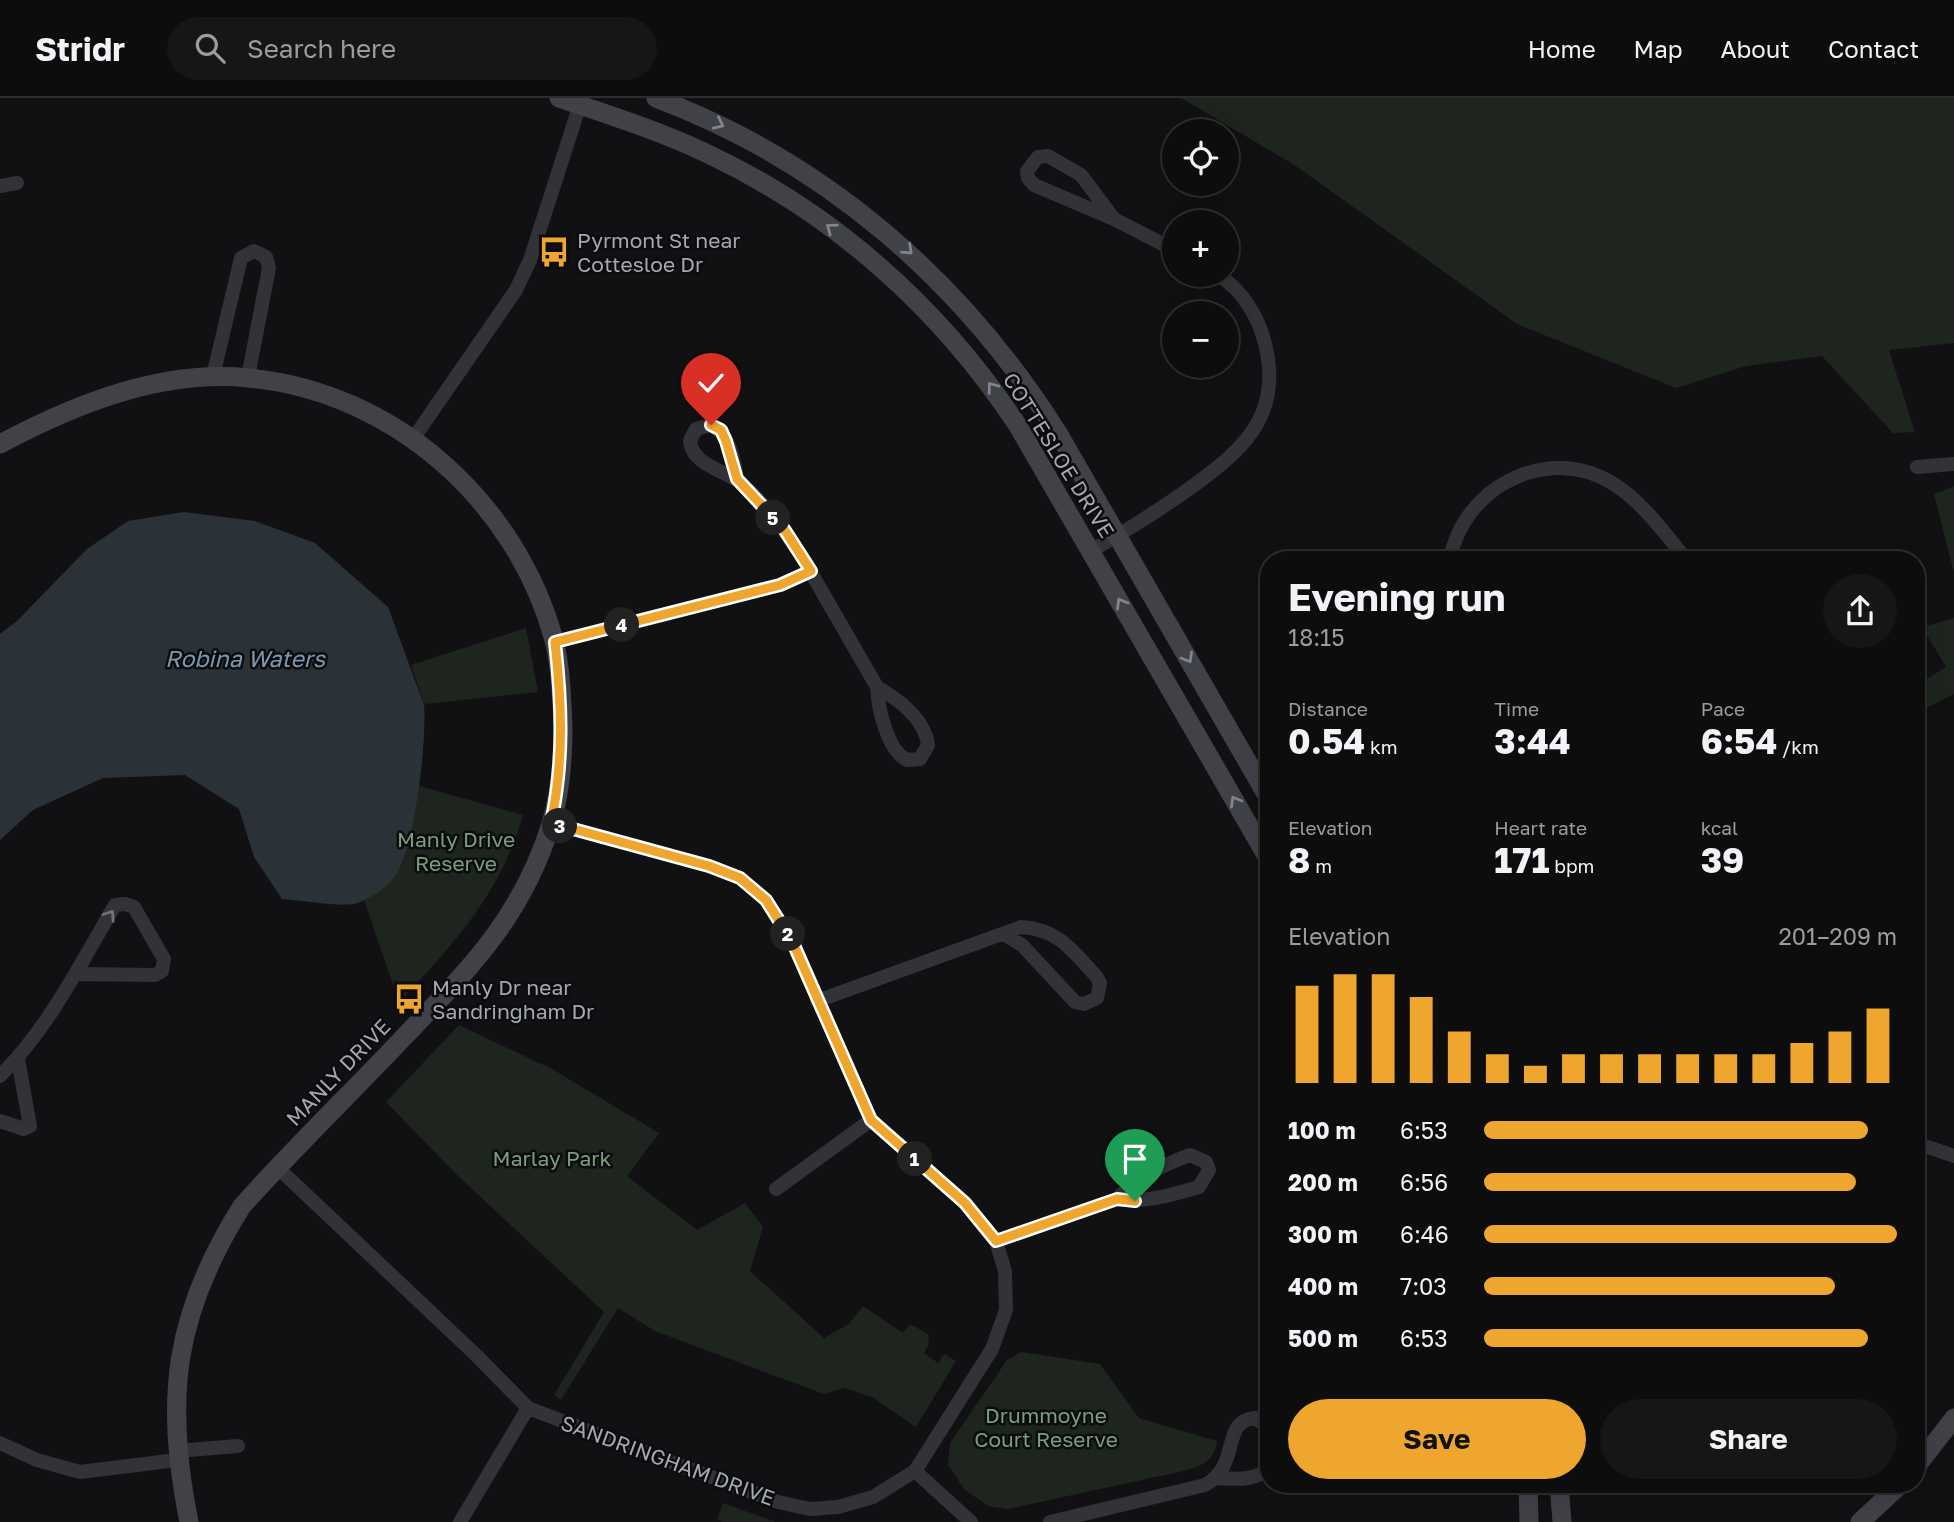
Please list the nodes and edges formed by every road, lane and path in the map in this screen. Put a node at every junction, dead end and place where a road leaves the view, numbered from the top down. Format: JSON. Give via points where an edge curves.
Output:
{"nodes":[{"id":1,"x":559,"y":98,"type":"edge"},
{"id":2,"x":656,"y":98,"type":"edge"},
{"id":3,"x":581,"y":102,"type":"edge"},
{"id":4,"x":17,"y":183,"type":"dead end"},
{"id":5,"x":0,"y":186,"type":"edge"},
{"id":6,"x":1114,"y":219,"type":"junction"},
{"id":7,"x":1162,"y":244,"type":"edge"},
{"id":8,"x":1232,"y":287,"type":"edge"},
{"id":9,"x":212,"y":376,"type":"junction"},
{"id":10,"x":248,"y":377,"type":"junction"},
{"id":11,"x":413,"y":439,"type":"junction"},
{"id":12,"x":0,"y":444,"type":"edge"},
{"id":13,"x":1954,"y":464,"type":"edge"},
{"id":14,"x":1917,"y":467,"type":"dead end"},
{"id":15,"x":737,"y":479,"type":"dead end"},
{"id":16,"x":1118,"y":536,"type":"junction"},
{"id":17,"x":1091,"y":551,"type":"junction"},
{"id":18,"x":1453,"y":551,"type":"edge"},
{"id":19,"x":1679,"y":551,"type":"edge"},
{"id":20,"x":811,"y":571,"type":"junction"},
{"id":21,"x":555,"y":642,"type":"junction"},
{"id":22,"x":877,"y":687,"type":"junction"},
{"id":23,"x":1260,"y":783,"type":"edge"},
{"id":24,"x":551,"y":823,"type":"junction"},
{"id":25,"x":1260,"y":844,"type":"edge"},
{"id":26,"x":1004,"y":934,"type":"junction"},
{"id":27,"x":76,"y":974,"type":"junction"},
{"id":28,"x":817,"y":1001,"type":"junction"},
{"id":29,"x":18,"y":1059,"type":"junction"},
{"id":30,"x":0,"y":1076,"type":"edge"},
{"id":31,"x":871,"y":1120,"type":"junction"},
{"id":32,"x":0,"y":1121,"type":"edge"},
{"id":33,"x":1925,"y":1146,"type":"edge"},
{"id":34,"x":1954,"y":1156,"type":"edge"},
{"id":35,"x":277,"y":1167,"type":"junction"},
{"id":36,"x":776,"y":1189,"type":"dead end"},
{"id":37,"x":1117,"y":1199,"type":"junction"},
{"id":38,"x":996,"y":1241,"type":"junction"},
{"id":39,"x":527,"y":1408,"type":"junction"},
{"id":40,"x":1954,"y":1418,"type":"edge"},
{"id":41,"x":1260,"y":1422,"type":"edge"},
{"id":42,"x":0,"y":1443,"type":"edge"},
{"id":43,"x":238,"y":1446,"type":"dead end"},
{"id":44,"x":177,"y":1455,"type":"junction"},
{"id":45,"x":1925,"y":1455,"type":"edge"},
{"id":46,"x":915,"y":1471,"type":"junction"},
{"id":47,"x":1260,"y":1475,"type":"edge"},
{"id":48,"x":1216,"y":1478,"type":"junction"},
{"id":49,"x":1528,"y":1493,"type":"edge"},
{"id":50,"x":1560,"y":1493,"type":"edge"},
{"id":51,"x":1891,"y":1493,"type":"edge"},
{"id":52,"x":189,"y":1522,"type":"edge"},
{"id":53,"x":460,"y":1522,"type":"edge"},
{"id":54,"x":971,"y":1522,"type":"edge"},
{"id":55,"x":1050,"y":1522,"type":"edge"},
{"id":56,"x":1529,"y":1522,"type":"edge"},
{"id":57,"x":1562,"y":1522,"type":"edge"},
{"id":58,"x":1860,"y":1522,"type":"edge"}],
"edges":[{"from":1,"to":3,"type":"main road","name":"COTTESLOE DRIVE"},
{"from":2,"to":16,"type":"main road","name":"COTTESLOE DRIVE","one_way":true,"via":[[723,126],[793,165],[873,220],[920,262],[984,329],[1023,379]]},
{"from":3,"to":11,"type":"street","via":[[534,249],[516,289]]},
{"from":17,"to":3,"type":"main road","name":"COTTESLOE DRIVE","one_way":true,"via":[[998,396],[895,279],[824,222],[748,174]]},
{"from":4,"to":5,"type":"street"},
{"from":6,"to":6,"type":"street","via":[[1034,185],[1028,178],[1031,163],[1048,156],[1081,175]]},
{"from":6,"to":7,"type":"street"},
{"from":8,"to":16,"type":"street","via":[[1263,335],[1269,363],[1264,410],[1237,453]]},
{"from":9,"to":10,"type":"main road","name":"MANLY DRIVE"},
{"from":9,"to":10,"type":"street","via":[[241,258],[254,251],[265,257],[269,268]]},
{"from":9,"to":12,"type":"main road","name":"MANLY DRIVE","via":[[136,388],[50,417]]},
{"from":10,"to":11,"type":"main road","name":"MANLY DRIVE","via":[[327,395],[370,413]]},
{"from":11,"to":21,"type":"main road","name":"MANLY DRIVE","via":[[447,466],[495,519],[524,566]]},
{"from":13,"to":14,"type":"street"},
{"from":15,"to":20,"type":"street","via":[[784,529]]},
{"from":16,"to":17,"type":"street"},
{"from":16,"to":23,"type":"main road","name":"COTTESLOE DRIVE","one_way":true},
{"from":25,"to":17,"type":"main road","name":"COTTESLOE DRIVE","one_way":true},
{"from":18,"to":19,"type":"street","via":[[1459,530],[1476,504],[1511,478],[1556,467],[1611,482],[1632,498]]},
{"from":20,"to":21,"type":"street","via":[[769,588]]},
{"from":20,"to":22,"type":"street"},
{"from":21,"to":24,"type":"main road","name":"MANLY DRIVE","via":[[563,746]]},
{"from":22,"to":22,"type":"street","via":[[893,696],[923,729],[928,745],[919,759],[907,760],[896,751]]},
{"from":24,"to":28,"type":"street","name":"SANDRINGHAM DRIVE","via":[[740,878],[766,900],[793,943]]},
{"from":24,"to":35,"type":"main road","name":"MANLY DRIVE","via":[[526,889],[485,951]]},
{"from":26,"to":26,"type":"street","via":[[1021,927],[1041,928],[1062,940],[1096,976],[1100,983],[1097,998],[1084,1004],[1075,1002],[1022,945]]},
{"from":26,"to":28,"type":"street"},
{"from":27,"to":27,"type":"street","one_way":true,"via":[[115,905],[135,907],[164,959],[162,971],[155,975]]},
{"from":27,"to":29,"type":"street"},
{"from":28,"to":31,"type":"street","name":"SANDRINGHAM DRIVE"},
{"from":29,"to":30,"type":"street"},
{"from":29,"to":32,"type":"street","via":[[30,1126],[24,1129]]},
{"from":31,"to":36,"type":"street"},
{"from":31,"to":38,"type":"street","name":"SANDRINGHAM DRIVE","via":[[965,1203]]},
{"from":33,"to":34,"type":"street"},
{"from":35,"to":39,"type":"street","name":"SANDRINGHAM DRIVE"},
{"from":35,"to":44,"type":"main road","name":"MANLY DRIVE","via":[[242,1206],[202,1279],[180,1355],[175,1403]]},
{"from":37,"to":37,"type":"street","via":[[1135,1201],[1187,1190],[1199,1186],[1209,1170],[1206,1162],[1190,1154],[1148,1172]]},
{"from":37,"to":38,"type":"street"},
{"from":38,"to":46,"type":"street","name":"SANDRINGHAM DRIVE","via":[[1005,1271],[1006,1310],[992,1349]]},
{"from":39,"to":46,"type":"street","name":"SANDRINGHAM DRIVE","via":[[778,1502],[810,1509],[873,1497]]},
{"from":39,"to":53,"type":"street"},
{"from":40,"to":45,"type":"main road"},
{"from":41,"to":48,"type":"street","via":[[1255,1418],[1239,1423],[1232,1436],[1231,1454]]},
{"from":42,"to":44,"type":"street","via":[[80,1472]]},
{"from":43,"to":44,"type":"street"},
{"from":44,"to":52,"type":"main road","name":"MANLY DRIVE"},
{"from":46,"to":54,"type":"street"},
{"from":47,"to":48,"type":"street"},
{"from":48,"to":55,"type":"street","via":[[1171,1495]]},
{"from":49,"to":56,"type":"main road"},
{"from":50,"to":57,"type":"main road"},
{"from":51,"to":58,"type":"main road"}]}
